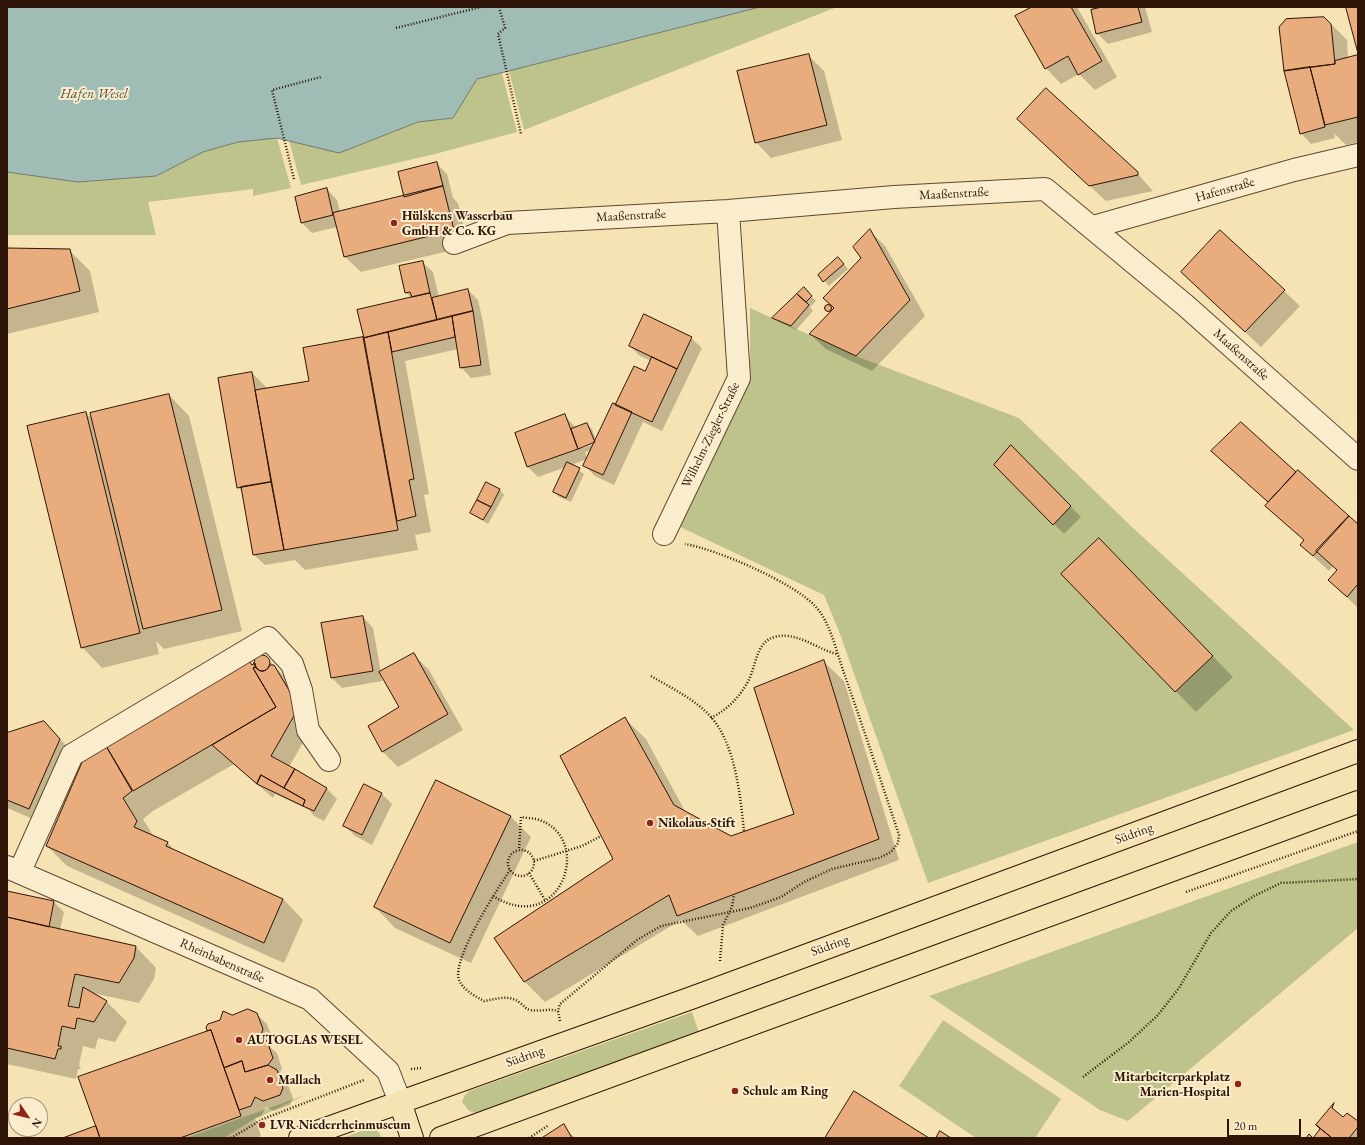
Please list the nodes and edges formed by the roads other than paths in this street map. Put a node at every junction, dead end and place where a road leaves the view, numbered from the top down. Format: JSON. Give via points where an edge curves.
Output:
{"nodes":[{"id":1,"x":1358,"y":155,"type":"edge"},
{"id":2,"x":728,"y":211,"type":"junction"},
{"id":3,"x":1093,"y":227,"type":"junction"},
{"id":4,"x":454,"y":243,"type":"dead end"},
{"id":5,"x":1358,"y":458,"type":"edge"},
{"id":6,"x":664,"y":534,"type":"dead end"},
{"id":7,"x":1358,"y":752,"type":"edge"},
{"id":8,"x":329,"y":760,"type":"dead end"},
{"id":9,"x":1358,"y":802,"type":"edge"},
{"id":10,"x":14,"y":869,"type":"edge"},
{"id":11,"x":400,"y":1102,"type":"junction"},
{"id":12,"x":300,"y":1138,"type":"edge"},
{"id":13,"x":412,"y":1138,"type":"edge"},
{"id":14,"x":441,"y":1138,"type":"edge"}],
"edges":[{"from":1,"to":3,"type":"street","name":"Hafenstraße","via":[[1294,170]]},
{"from":2,"to":3,"type":"street","name":"Maaßenstraße","via":[[894,197],[1045,189]]},
{"from":2,"to":4,"type":"street","name":"Maaßenstraße","via":[[507,223]]},
{"from":2,"to":6,"type":"street","name":"Wilhelm-Ziegler-Straße","via":[[739,378]]},
{"from":3,"to":5,"type":"street","name":"Maaßenstraße"},
{"from":7,"to":11,"type":"main road","name":"Südring"},
{"from":8,"to":10,"type":"street","via":[[308,730],[301,690],[292,664],[268,638],[72,755]]},
{"from":9,"to":14,"type":"main road"},
{"from":10,"to":11,"type":"street","name":"Rheinbabenstraße","via":[[310,999],[388,1071]]},
{"from":11,"to":12,"type":"main road","name":"Südring"},
{"from":11,"to":13,"type":"main road"}]}
